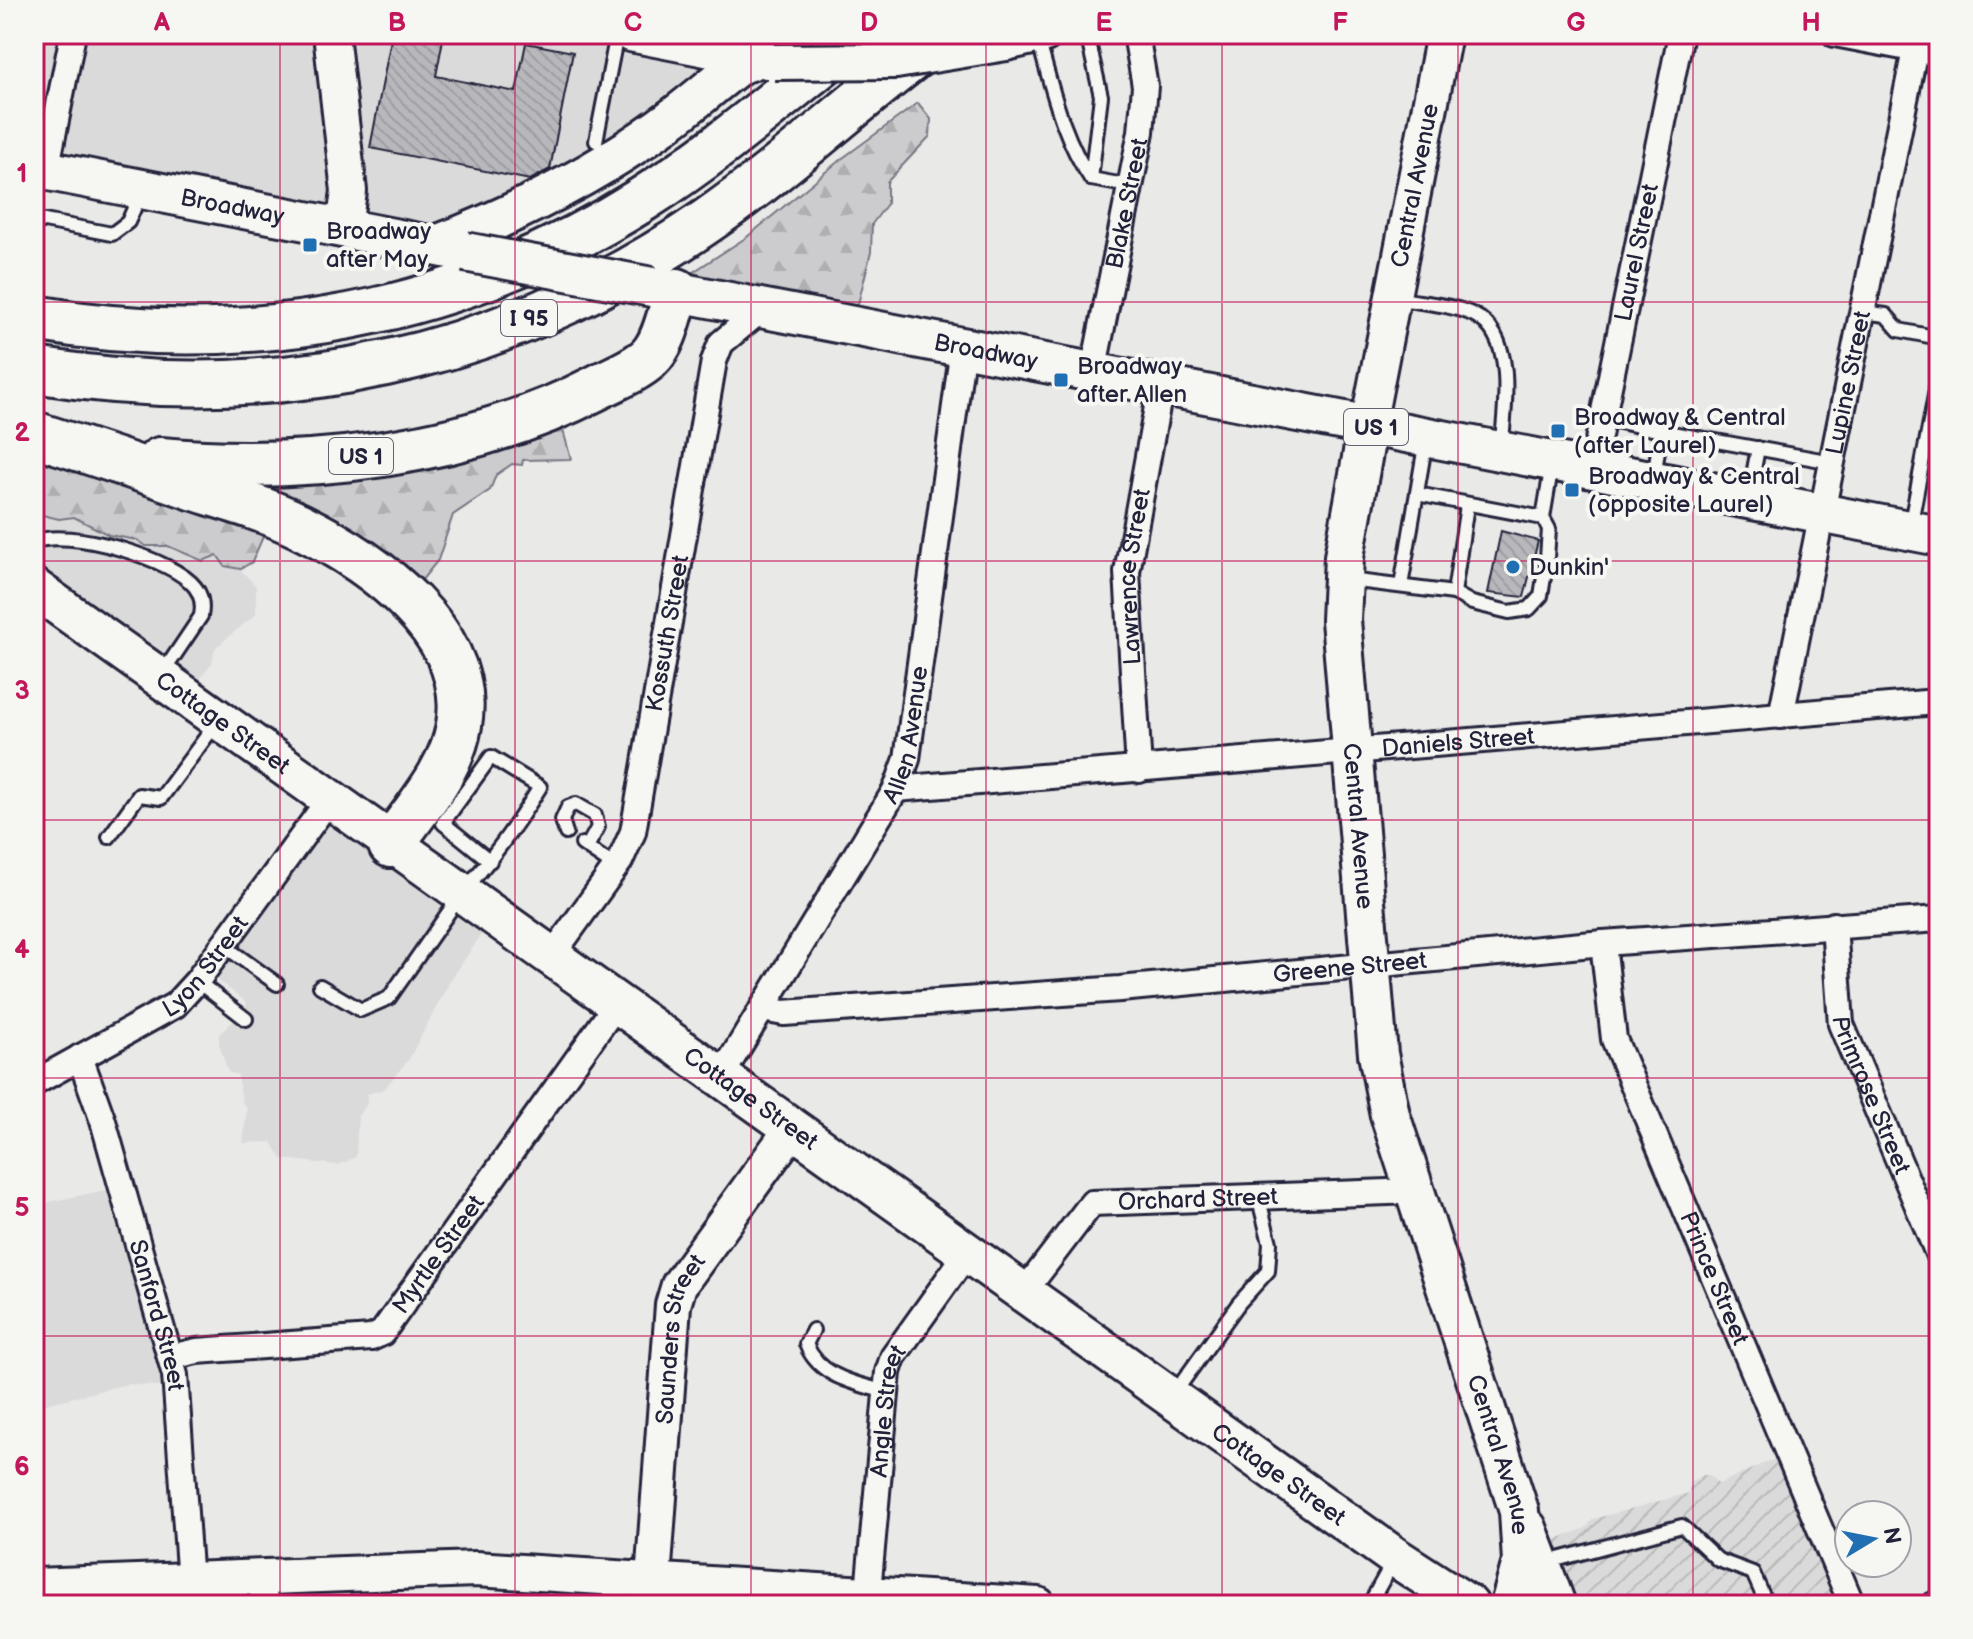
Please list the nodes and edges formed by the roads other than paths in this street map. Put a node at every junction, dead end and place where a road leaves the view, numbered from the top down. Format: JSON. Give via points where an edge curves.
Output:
{"nodes":[{"id":1,"x":73,"y":34,"type":"edge"},
{"id":2,"x":331,"y":34,"type":"edge"},
{"id":3,"x":617,"y":34,"type":"edge"},
{"id":4,"x":630,"y":34,"type":"edge"},
{"id":5,"x":859,"y":34,"type":"edge"},
{"id":6,"x":944,"y":34,"type":"edge"},
{"id":7,"x":1087,"y":34,"type":"edge"},
{"id":8,"x":1136,"y":34,"type":"edge"},
{"id":9,"x":1444,"y":34,"type":"edge"},
{"id":10,"x":1681,"y":34,"type":"edge"},
{"id":11,"x":1835,"y":34,"type":"edge"},
{"id":12,"x":1029,"y":38,"type":"edge"},
{"id":13,"x":766,"y":52,"type":"edge"},
{"id":14,"x":1927,"y":52,"type":"edge"},
{"id":15,"x":596,"y":141,"type":"dead end"},
{"id":16,"x":40,"y":170,"type":"edge"},
{"id":17,"x":1091,"y":179,"type":"junction"},
{"id":18,"x":1130,"y":186,"type":"junction"},
{"id":19,"x":142,"y":189,"type":"junction"},
{"id":20,"x":34,"y":219,"type":"edge"},
{"id":21,"x":344,"y":228,"type":"junction"},
{"id":22,"x":450,"y":249,"type":"junction"},
{"id":23,"x":665,"y":289,"type":"junction"},
{"id":24,"x":1393,"y":298,"type":"junction"},
{"id":25,"x":762,"y":309,"type":"junction"},
{"id":26,"x":1863,"y":312,"type":"junction"},
{"id":27,"x":34,"y":318,"type":"edge"},
{"id":28,"x":1939,"y":338,"type":"edge"},
{"id":29,"x":963,"y":347,"type":"junction"},
{"id":30,"x":34,"y":370,"type":"edge"},
{"id":31,"x":1093,"y":372,"type":"junction"},
{"id":32,"x":1939,"y":374,"type":"edge"},
{"id":33,"x":1161,"y":385,"type":"junction"},
{"id":34,"x":1602,"y":418,"type":"junction"},
{"id":35,"x":1368,"y":425,"type":"junction"},
{"id":36,"x":1661,"y":431,"type":"junction"},
{"id":37,"x":34,"y":434,"type":"edge"},
{"id":38,"x":1426,"y":437,"type":"junction"},
{"id":39,"x":1758,"y":448,"type":"junction"},
{"id":40,"x":87,"y":451,"type":"junction"},
{"id":41,"x":1500,"y":451,"type":"junction"},
{"id":42,"x":1553,"y":462,"type":"junction"},
{"id":43,"x":1832,"y":462,"type":"junction"},
{"id":44,"x":1592,"y":470,"type":"junction"},
{"id":45,"x":1653,"y":481,"type":"junction"},
{"id":46,"x":1417,"y":494,"type":"junction"},
{"id":47,"x":1749,"y":500,"type":"junction"},
{"id":48,"x":1467,"y":505,"type":"junction"},
{"id":49,"x":1822,"y":514,"type":"junction"},
{"id":50,"x":1543,"y":518,"type":"junction"},
{"id":51,"x":1924,"y":533,"type":"edge"},
{"id":52,"x":34,"y":542,"type":"edge"},
{"id":53,"x":1342,"y":579,"type":"junction"},
{"id":54,"x":1401,"y":586,"type":"junction"},
{"id":55,"x":34,"y":588,"type":"edge"},
{"id":56,"x":1454,"y":593,"type":"junction"},
{"id":57,"x":160,"y":677,"type":"junction"},
{"id":58,"x":1925,"y":703,"type":"dead end"},
{"id":59,"x":1781,"y":716,"type":"junction"},
{"id":60,"x":220,"y":719,"type":"junction"},
{"id":61,"x":1352,"y":751,"type":"junction"},
{"id":62,"x":1139,"y":770,"type":"junction"},
{"id":63,"x":896,"y":789,"type":"junction"},
{"id":64,"x":331,"y":797,"type":"junction"},
{"id":65,"x":566,"y":833,"type":"dead end"},
{"id":66,"x":109,"y":837,"type":"dead end"},
{"id":67,"x":391,"y":845,"type":"junction"},
{"id":68,"x":490,"y":861,"type":"junction"},
{"id":69,"x":616,"y":867,"type":"junction"},
{"id":70,"x":462,"y":893,"type":"junction"},
{"id":71,"x":1939,"y":919,"type":"edge"},
{"id":72,"x":1834,"y":925,"type":"junction"},
{"id":73,"x":1603,"y":943,"type":"junction"},
{"id":74,"x":223,"y":945,"type":"junction"},
{"id":75,"x":553,"y":954,"type":"junction"},
{"id":76,"x":1370,"y":964,"type":"junction"},
{"id":77,"x":197,"y":981,"type":"junction"},
{"id":78,"x":277,"y":984,"type":"dead end"},
{"id":79,"x":320,"y":986,"type":"dead end"},
{"id":80,"x":618,"y":1002,"type":"junction"},
{"id":81,"x":762,"y":1009,"type":"junction"},
{"id":82,"x":246,"y":1019,"type":"dead end"},
{"id":83,"x":80,"y":1057,"type":"junction"},
{"id":84,"x":720,"y":1078,"type":"junction"},
{"id":85,"x":34,"y":1083,"type":"edge"},
{"id":86,"x":792,"y":1129,"type":"junction"},
{"id":87,"x":1415,"y":1191,"type":"junction"},
{"id":88,"x":1258,"y":1196,"type":"junction"},
{"id":89,"x":967,"y":1253,"type":"junction"},
{"id":90,"x":1939,"y":1256,"type":"edge"},
{"id":91,"x":1024,"y":1292,"type":"junction"},
{"id":92,"x":813,"y":1330,"type":"dead end"},
{"id":93,"x":171,"y":1357,"type":"junction"},
{"id":94,"x":886,"y":1392,"type":"junction"},
{"id":95,"x":1171,"y":1397,"type":"junction"},
{"id":96,"x":1519,"y":1511,"type":"junction"},
{"id":97,"x":1395,"y":1557,"type":"junction"},
{"id":98,"x":1541,"y":1564,"type":"junction"},
{"id":99,"x":190,"y":1582,"type":"junction"},
{"id":100,"x":34,"y":1586,"type":"edge"},
{"id":101,"x":667,"y":1589,"type":"edge"},
{"id":102,"x":262,"y":1592,"type":"edge"},
{"id":103,"x":868,"y":1592,"type":"junction"},
{"id":104,"x":1038,"y":1605,"type":"edge"},
{"id":105,"x":1369,"y":1605,"type":"edge"},
{"id":106,"x":1469,"y":1605,"type":"edge"},
{"id":107,"x":1510,"y":1605,"type":"edge"},
{"id":108,"x":1556,"y":1605,"type":"edge"},
{"id":109,"x":1767,"y":1605,"type":"edge"},
{"id":110,"x":1852,"y":1605,"type":"edge"}],
"edges":[{"from":1,"to":16,"type":"street"},
{"from":2,"to":21,"type":"street","via":[[349,191]]},
{"from":3,"to":15,"type":"lane"},
{"from":4,"to":13,"type":"street"},
{"from":5,"to":27,"type":"highway","number":"I 95","via":[[644,199],[549,251],[447,293],[343,319],[234,332],[125,330]]},
{"from":6,"to":30,"type":"highway","number":"I 95","via":[[707,221],[611,279],[507,327],[386,364],[253,384],[164,385]]},
{"from":7,"to":17,"type":"lane","via":[[1101,96]]},
{"from":8,"to":18,"type":"street","name":"Blake Street","via":[[1145,86]]},
{"from":9,"to":24,"type":"street","name":"Central Avenue"},
{"from":10,"to":34,"type":"street","name":"Laurel Street"},
{"from":11,"to":14,"type":"street"},
{"from":12,"to":13,"type":"street","bridge":true,"via":[[896,61]]},
{"from":12,"to":17,"type":"lane"},
{"from":13,"to":22,"type":"main road","via":[[573,183]]},
{"from":14,"to":26,"type":"street","name":"Lupine Street"},
{"from":16,"to":19,"type":"main road","name":"Broadway","number":"US 1"},
{"from":17,"to":18,"type":"lane"},
{"from":18,"to":31,"type":"street","name":"Blake Street"},
{"from":19,"to":20,"type":"lane","via":[[128,222],[112,234]]},
{"from":19,"to":21,"type":"main road","name":"Broadway","number":"US 1"},
{"from":21,"to":22,"type":"main road","name":"Broadway","number":"US 1"},
{"from":22,"to":23,"type":"main road","name":"Broadway","number":"US 1","bridge":true},
{"from":23,"to":25,"type":"main road","name":"Broadway","number":"US 1"},
{"from":23,"to":40,"type":"highway","number":"US 1","via":[[661,340],[648,360],[572,399],[475,433],[380,453],[284,462],[195,463]]},
{"from":24,"to":35,"type":"street","name":"Central Avenue"},
{"from":24,"to":41,"type":"lane","via":[[1473,314],[1491,326],[1504,380]]},
{"from":25,"to":29,"type":"main road","name":"Broadway","number":"US 1"},
{"from":25,"to":69,"type":"street","name":"Kossuth Street","via":[[721,343],[714,361],[633,832]]},
{"from":26,"to":28,"type":"lane","via":[[1886,315],[1899,330]]},
{"from":26,"to":43,"type":"street","name":"Lupine Street"},
{"from":29,"to":31,"type":"main road","name":"Broadway","number":"US 1"},
{"from":29,"to":63,"type":"street","name":"Allen Avenue","via":[[907,759]]},
{"from":31,"to":33,"type":"main road","name":"Broadway","number":"US 1"},
{"from":32,"to":51,"type":"lane"},
{"from":33,"to":35,"type":"main road","name":"Broadway","number":"US 1"},
{"from":33,"to":62,"type":"street","name":"Lawrence Street","via":[[1127,572]]},
{"from":34,"to":36,"type":"lane"},
{"from":34,"to":44,"type":"street","name":"Laurel Street"},
{"from":35,"to":38,"type":"main road","name":"Broadway","number":"US 1"},
{"from":35,"to":53,"type":"main road","name":"Central Avenue"},
{"from":36,"to":39,"type":"lane"},
{"from":36,"to":45,"type":"lane"},
{"from":37,"to":40,"type":"highway","number":"US 1"},
{"from":38,"to":41,"type":"main road","name":"Broadway","number":"US 1"},
{"from":38,"to":46,"type":"lane"},
{"from":39,"to":43,"type":"lane"},
{"from":39,"to":47,"type":"lane"},
{"from":40,"to":67,"type":"highway","via":[[313,533],[384,581],[440,639],[456,676],[460,724],[443,770]]},
{"from":41,"to":42,"type":"main road","name":"Broadway","number":"US 1"},
{"from":42,"to":44,"type":"main road","name":"Broadway","number":"US 1"},
{"from":42,"to":50,"type":"lane"},
{"from":43,"to":49,"type":"street","name":"Lupine Street"},
{"from":44,"to":45,"type":"main road","name":"Broadway","number":"US 1"},
{"from":45,"to":47,"type":"main road","name":"Broadway","number":"US 1"},
{"from":46,"to":48,"type":"lane"},
{"from":46,"to":54,"type":"lane"},
{"from":47,"to":49,"type":"main road","name":"Broadway","number":"US 1"},
{"from":48,"to":50,"type":"lane"},
{"from":48,"to":56,"type":"lane"},
{"from":49,"to":51,"type":"main road","name":"Broadway","number":"US 1"},
{"from":49,"to":59,"type":"street","name":"Lupine Street"},
{"from":50,"to":56,"type":"lane","via":[[1549,529],[1547,558],[1541,596],[1529,609],[1509,612]]},
{"from":52,"to":57,"type":"lane","via":[[55,537],[110,547],[167,568],[195,587],[201,616]]},
{"from":53,"to":54,"type":"lane"},
{"from":53,"to":61,"type":"main road","name":"Central Avenue"},
{"from":54,"to":56,"type":"lane"},
{"from":55,"to":57,"type":"main road","name":"Cottage Street"},
{"from":57,"to":60,"type":"main road","name":"Cottage Street"},
{"from":58,"to":59,"type":"street","name":"Daniels Street"},
{"from":59,"to":61,"type":"street","name":"Daniels Street"},
{"from":60,"to":64,"type":"main road","name":"Cottage Street"},
{"from":60,"to":66,"type":"lane","via":[[161,798],[139,795]]},
{"from":61,"to":62,"type":"street","name":"Daniels Street"},
{"from":61,"to":76,"type":"main road","name":"Central Avenue"},
{"from":62,"to":63,"type":"street","name":"Daniels Street"},
{"from":63,"to":81,"type":"street","name":"Allen Avenue"},
{"from":64,"to":67,"type":"main road","name":"Cottage Street"},
{"from":64,"to":74,"type":"street","name":"Lyon Street"},
{"from":65,"to":69,"type":"lane","via":[[562,820],[568,807],[576,804],[595,815],[598,827],[584,845]]},
{"from":67,"to":70,"type":"main road","name":"Cottage Street"},
{"from":68,"to":68,"type":"lane","via":[[540,787],[491,757],[443,823]]},
{"from":68,"to":70,"type":"lane"},
{"from":69,"to":75,"type":"street","name":"Kossuth Street"},
{"from":70,"to":75,"type":"main road","name":"Cottage Street"},
{"from":70,"to":79,"type":"lane","via":[[389,998],[361,1010]]},
{"from":71,"to":72,"type":"street","name":"Greene Street"},
{"from":72,"to":73,"type":"street","name":"Greene Street"},
{"from":72,"to":90,"type":"street","name":"Primrose Street","via":[[1841,1024]]},
{"from":73,"to":76,"type":"street","name":"Greene Street"},
{"from":73,"to":110,"type":"street","name":"Prince Street","via":[[1614,1039]]},
{"from":74,"to":77,"type":"street","name":"Lyon Street"},
{"from":74,"to":78,"type":"lane"},
{"from":75,"to":80,"type":"main road","name":"Cottage Street"},
{"from":76,"to":81,"type":"street","name":"Greene Street","via":[[1120,989],[784,1013]]},
{"from":76,"to":87,"type":"main road","name":"Central Avenue","via":[[1383,1085]]},
{"from":77,"to":82,"type":"lane"},
{"from":77,"to":83,"type":"street","name":"Lyon Street","via":[[175,1005]]},
{"from":80,"to":84,"type":"main road","name":"Cottage Street"},
{"from":80,"to":93,"type":"street","name":"Myrtle Street","via":[[382,1333]]},
{"from":81,"to":84,"type":"street","name":"Allen Avenue"},
{"from":83,"to":85,"type":"street","name":"Lyon Street"},
{"from":83,"to":93,"type":"street","name":"Sanford Street"},
{"from":84,"to":86,"type":"main road","name":"Cottage Street"},
{"from":86,"to":89,"type":"main road","name":"Cottage Street"},
{"from":86,"to":101,"type":"street","name":"Saunders Street","via":[[676,1295]]},
{"from":87,"to":88,"type":"street","name":"Orchard Street"},
{"from":87,"to":96,"type":"main road","name":"Central Avenue"},
{"from":88,"to":91,"type":"street","name":"Orchard Street","via":[[1092,1203]]},
{"from":88,"to":95,"type":"lane","via":[[1270,1243],[1268,1271]]},
{"from":89,"to":91,"type":"main road","name":"Cottage Street"},
{"from":89,"to":94,"type":"street","name":"Angle Street","via":[[893,1357]]},
{"from":91,"to":95,"type":"main road","name":"Cottage Street"},
{"from":92,"to":94,"type":"lane","via":[[806,1344],[812,1361],[839,1379]]},
{"from":93,"to":99,"type":"street","name":"Sanford Street"},
{"from":94,"to":103,"type":"street","name":"Angle Street"},
{"from":95,"to":97,"type":"main road","name":"Cottage Street"},
{"from":96,"to":98,"type":"main road"},
{"from":96,"to":107,"type":"main road","name":"Central Avenue","via":[[1522,1562]]},
{"from":97,"to":105,"type":"lane"},
{"from":97,"to":106,"type":"main road","name":"Cottage Street"},
{"from":98,"to":108,"type":"main road"},
{"from":98,"to":109,"type":"lane","via":[[1682,1526],[1718,1560],[1753,1573]]},
{"from":99,"to":100,"type":"street"},
{"from":99,"to":102,"type":"street"},
{"from":101,"to":102,"type":"street","via":[[475,1569]]},
{"from":101,"to":103,"type":"street"},
{"from":103,"to":104,"type":"street"}]}
